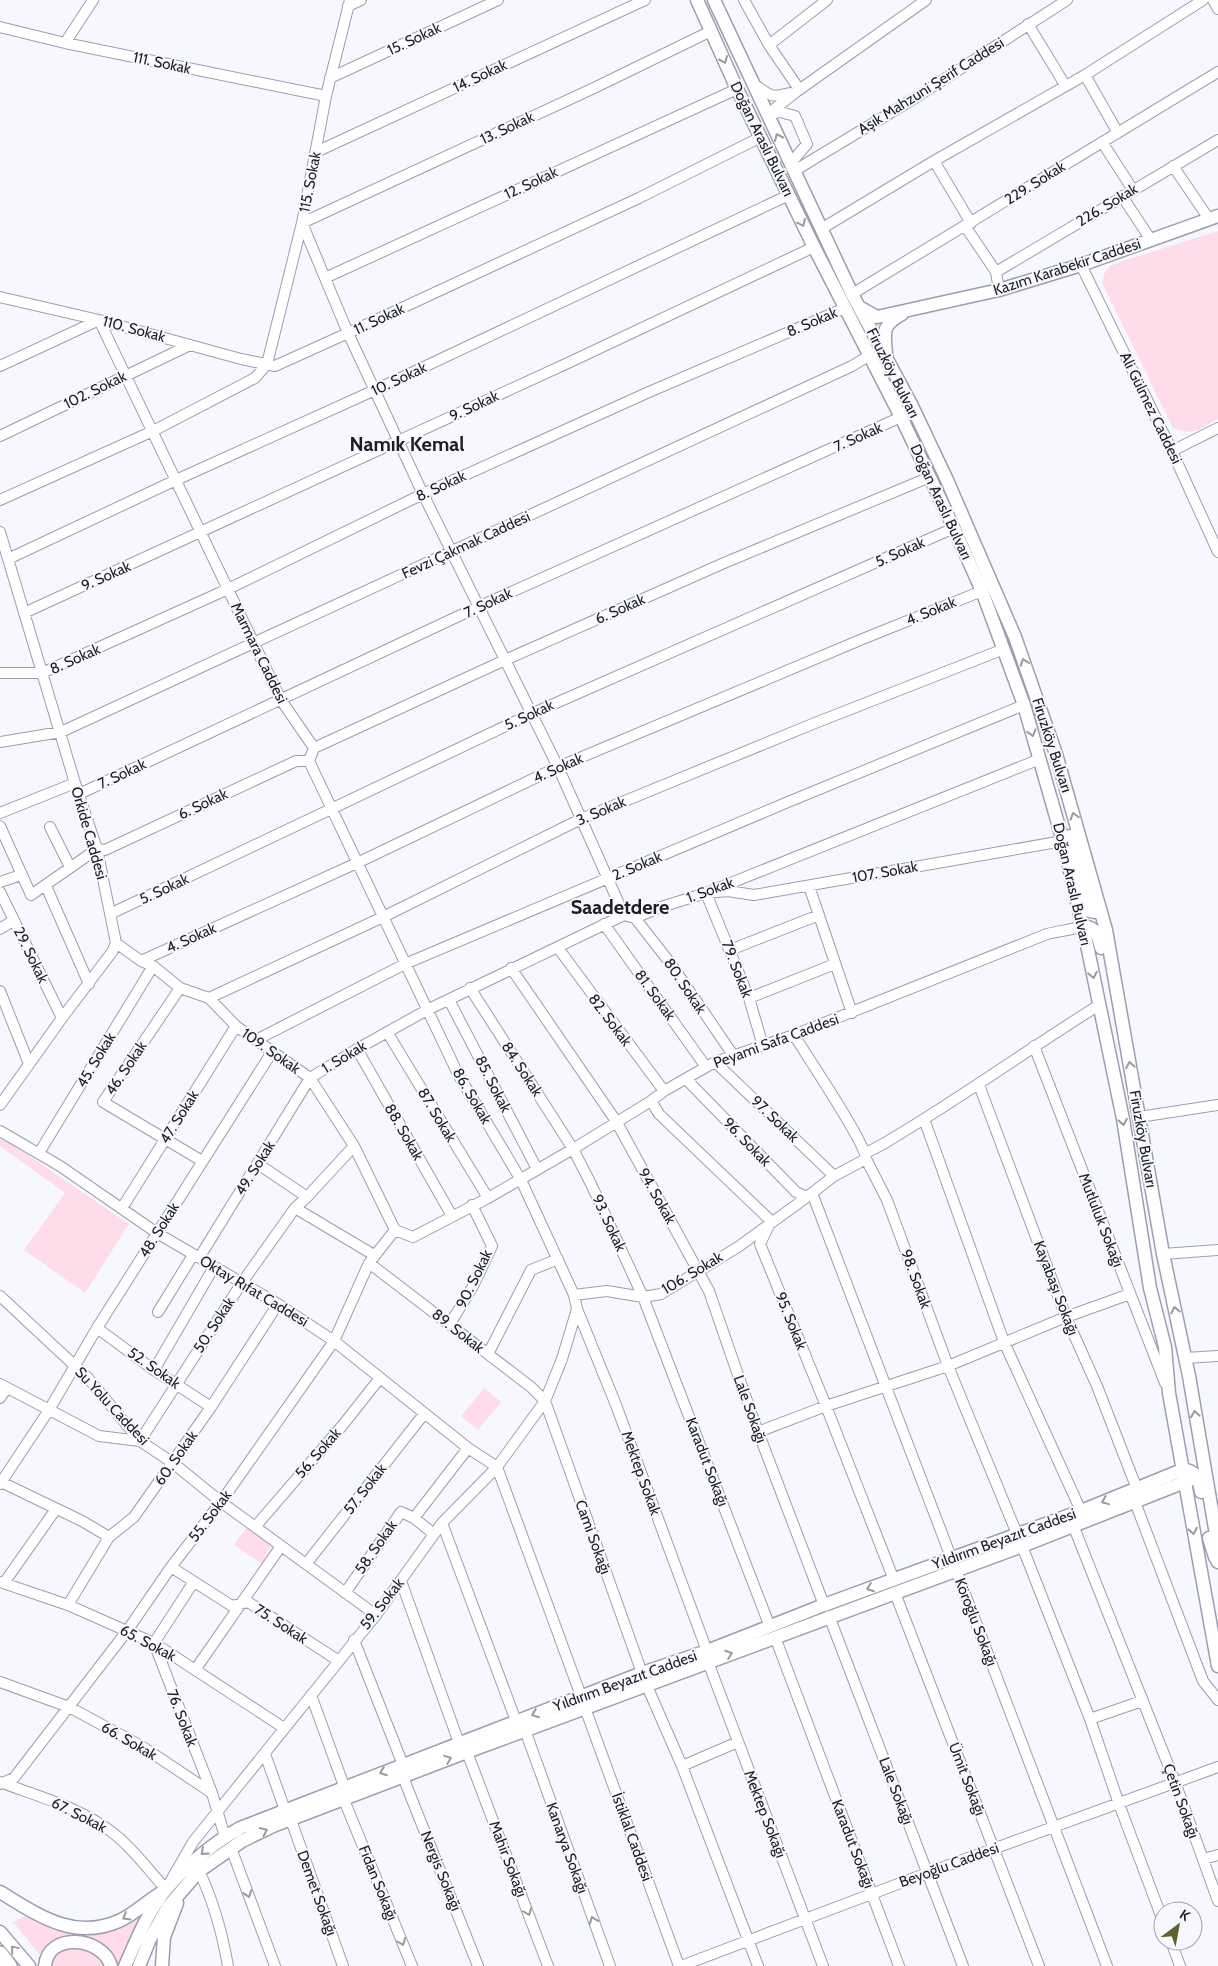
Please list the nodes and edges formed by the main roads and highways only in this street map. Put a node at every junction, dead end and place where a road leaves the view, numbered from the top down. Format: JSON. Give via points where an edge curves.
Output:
{"nodes":[{"id":1,"x":697,"y":0,"type":"edge"},
{"id":2,"x":714,"y":0,"type":"edge"},
{"id":3,"x":1214,"y":218,"type":"edge"},
{"id":4,"x":859,"y":307,"type":"junction"},
{"id":5,"x":913,"y":308,"type":"junction"},
{"id":6,"x":886,"y":358,"type":"junction"},
{"id":7,"x":1058,"y":821,"type":"junction"},
{"id":8,"x":1099,"y":906,"type":"junction"},
{"id":9,"x":1083,"y":926,"type":"junction"},
{"id":10,"x":1117,"y":993,"type":"junction"},
{"id":11,"x":1099,"y":1005,"type":"joint"},
{"id":12,"x":1185,"y":1358,"type":"junction"},
{"id":13,"x":1168,"y":1378,"type":"junction"},
{"id":14,"x":1203,"y":1463,"type":"junction"},
{"id":15,"x":1182,"y":1470,"type":"junction"},
{"id":16,"x":1196,"y":1476,"type":"junction"},
{"id":17,"x":1185,"y":1483,"type":"junction"},
{"id":18,"x":1218,"y":1546,"type":"edge"},
{"id":19,"x":1218,"y":1562,"type":"edge"},
{"id":20,"x":954,"y":1564,"type":"junction"},
{"id":21,"x":826,"y":1610,"type":"junction"},
{"id":22,"x":708,"y":1656,"type":"junction"},
{"id":23,"x":1218,"y":1666,"type":"edge"},
{"id":24,"x":583,"y":1702,"type":"junction"},
{"id":25,"x":403,"y":1771,"type":"junction"},
{"id":26,"x":288,"y":1815,"type":"junction"},
{"id":27,"x":228,"y":1842,"type":"junction"},
{"id":28,"x":166,"y":1889,"type":"junction"},
{"id":29,"x":182,"y":1889,"type":"junction"},
{"id":30,"x":0,"y":1892,"type":"edge"},
{"id":31,"x":0,"y":1932,"type":"edge"},
{"id":32,"x":0,"y":1954,"type":"edge"},
{"id":33,"x":9,"y":1966,"type":"edge"},
{"id":34,"x":28,"y":1966,"type":"edge"},
{"id":35,"x":45,"y":1966,"type":"edge"},
{"id":36,"x":111,"y":1966,"type":"edge"},
{"id":37,"x":125,"y":1966,"type":"edge"},
{"id":38,"x":139,"y":1966,"type":"edge"},
{"id":39,"x":162,"y":1966,"type":"edge"}],
"edges":[{"from":1,"to":7,"type":"main road","name":"Doğan Araslı Bulvarı","one_way":true,"via":[[814,247],[930,476],[982,591],[1024,704]]},
{"from":4,"to":2,"type":"main road","name":"Firuzköy Bulvarı","one_way":true},
{"from":3,"to":5,"type":"main road","name":"Kazım Karabekir Caddesi","via":[[999,290]]},
{"from":4,"to":5,"type":"main road","name":"Kazım Karabekir Caddesi","via":[[877,317]]},
{"from":4,"to":6,"type":"main road","name":"Firuzköy Bulvarı"},
{"from":5,"to":6,"type":"main road","via":[[887,324]]},
{"from":8,"to":6,"type":"main road","name":"Firuzköy Bulvarı","one_way":true,"via":[[1056,754],[1015,638],[947,480]]},
{"from":7,"to":8,"type":"main road","via":[[1073,842],[1087,907],[1095,912]]},
{"from":7,"to":9,"type":"main road","name":"Doğan Araslı Bulvarı"},
{"from":8,"to":10,"type":"main road","name":"Firuzköy Bulvarı"},
{"from":9,"to":10,"type":"main road","via":[[1098,933]]},
{"from":9,"to":11,"type":"main road","name":"Doğan Araslı Bulvarı","one_way":true},
{"from":12,"to":10,"type":"main road","name":"Firuzköy Bulvarı","one_way":true,"via":[[1163,1254]]},
{"from":11,"to":13,"type":"main road","name":"Firuzköy Bulvarı","one_way":true,"via":[[1123,1119]]},
{"from":12,"to":13,"type":"main road"},
{"from":14,"to":12,"type":"main road","name":"Firuzköy Bulvarı","one_way":true},
{"from":13,"to":15,"type":"main road","name":"Firuzköy Bulvarı"},
{"from":14,"to":16,"type":"main road"},
{"from":14,"to":18,"type":"main road","name":"Firuzköy Bulvarı"},
{"from":15,"to":16,"type":"main road","via":[[1189,1470]]},
{"from":15,"to":17,"type":"main road","name":"Firuzköy Bulvarı"},
{"from":15,"to":20,"type":"main road","name":"Yıldırım Beyazıt Caddesi","one_way":true,"via":[[1017,1534]]},
{"from":16,"to":17,"type":"main road","name":"Yıldırım Beyazıt Caddesi"},
{"from":16,"to":19,"type":"main road","via":[[1210,1543]]},
{"from":17,"to":20,"type":"main road","name":"Yıldırım Beyazıt Caddesi","via":[[1022,1546]]},
{"from":17,"to":23,"type":"main road","name":"Firuzköy Bulvarı","one_way":true},
{"from":20,"to":21,"type":"main road","name":"Yıldırım Beyazıt Caddesi","one_way":true,"via":[[894,1580]]},
{"from":20,"to":21,"type":"main road","name":"Yıldırım Beyazıt Caddesi","via":[[895,1593]]},
{"from":21,"to":22,"type":"main road","name":"Yıldırım Beyazıt Caddesi"},
{"from":22,"to":24,"type":"main road","name":"Yıldırım Beyazıt Caddesi","via":[[642,1673]]},
{"from":22,"to":24,"type":"main road","name":"Yıldırım Beyazıt Caddesi","via":[[647,1686]]},
{"from":24,"to":25,"type":"main road","name":"Yıldırım Beyazıt Caddesi"},
{"from":25,"to":26,"type":"main road","name":"Yıldırım Beyazıt Caddesi","via":[[344,1800]]},
{"from":25,"to":26,"type":"main road","name":"Yıldırım Beyazıt Caddesi","one_way":true,"via":[[344,1786]]},
{"from":26,"to":27,"type":"main road","name":"Yıldırım Beyazıt Caddesi","via":[[273,1826]]},
{"from":27,"to":28,"type":"main road","name":"Yıldırım Beyazıt Caddesi","one_way":true,"via":[[215,1842]]},
{"from":27,"to":29,"type":"main road","name":"Yıldırım Beyazıt Caddesi"},
{"from":28,"to":30,"type":"main road","one_way":true,"via":[[119,1921],[88,1929],[53,1922]]},
{"from":28,"to":37,"type":"main road","name":"Yıldırım Beyazıt Caddesi"},
{"from":29,"to":38,"type":"main road","name":"Yıldırım Beyazıt Caddesi","via":[[161,1919]]},
{"from":29,"to":39,"type":"main road","via":[[164,1937]]},
{"from":34,"to":31,"type":"main road","one_way":true},
{"from":32,"to":33,"type":"highway"},
{"from":35,"to":36,"type":"main road","via":[[48,1953],[54,1947],[71,1943],[84,1943],[100,1949]]}]}
